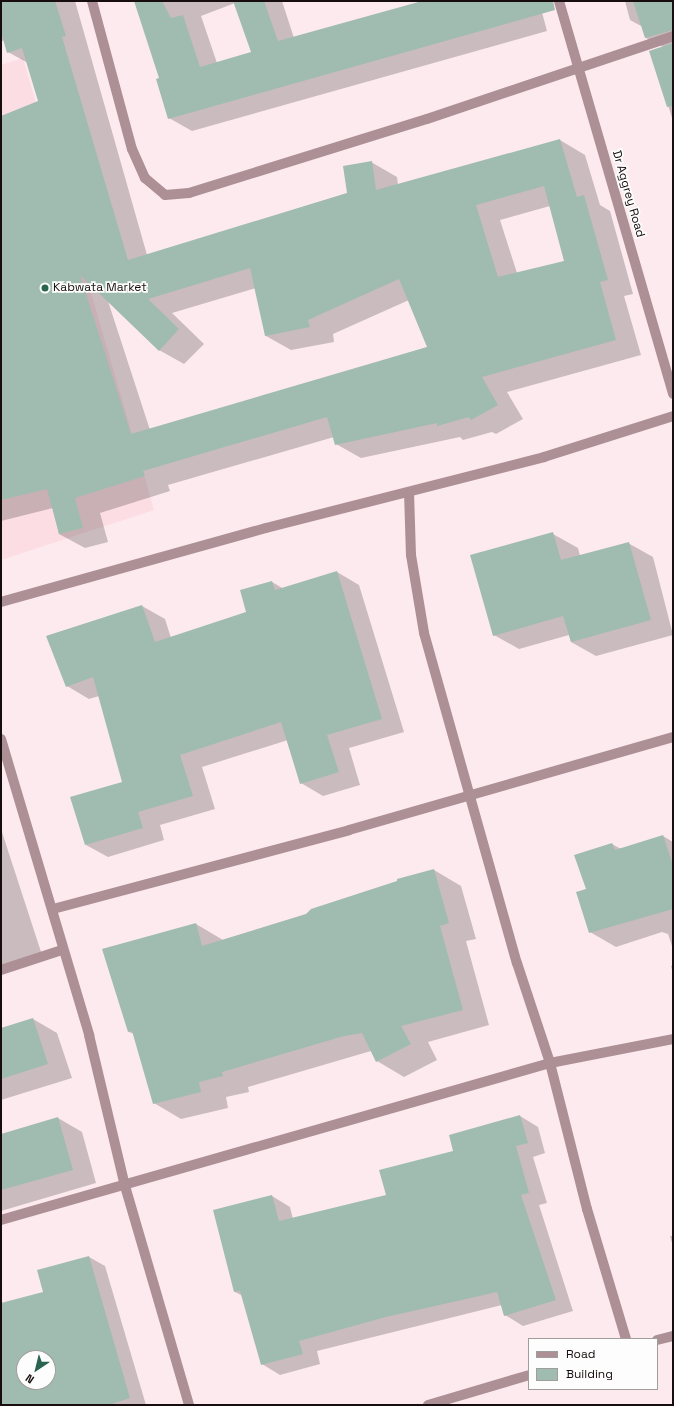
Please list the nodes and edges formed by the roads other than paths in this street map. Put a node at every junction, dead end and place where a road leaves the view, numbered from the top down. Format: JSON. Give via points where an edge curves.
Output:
{"nodes":[{"id":1,"x":92,"y":1,"type":"edge"},
{"id":2,"x":559,"y":1,"type":"edge"},
{"id":3,"x":673,"y":36,"type":"edge"},
{"id":4,"x":578,"y":67,"type":"junction"},
{"id":5,"x":673,"y":394,"type":"edge"},
{"id":6,"x":673,"y":416,"type":"edge"},
{"id":7,"x":409,"y":492,"type":"junction"},
{"id":8,"x":1,"y":602,"type":"edge"},
{"id":9,"x":673,"y":737,"type":"edge"},
{"id":10,"x":1,"y":739,"type":"edge"},
{"id":11,"x":469,"y":794,"type":"junction"},
{"id":12,"x":53,"y":909,"type":"junction"},
{"id":13,"x":62,"y":950,"type":"junction"},
{"id":14,"x":1,"y":970,"type":"edge"},
{"id":15,"x":673,"y":1040,"type":"edge"},
{"id":16,"x":550,"y":1063,"type":"junction"},
{"id":17,"x":126,"y":1186,"type":"junction"},
{"id":18,"x":1,"y":1220,"type":"edge"},
{"id":19,"x":673,"y":1336,"type":"edge"},
{"id":20,"x":626,"y":1338,"type":"edge"},
{"id":21,"x":658,"y":1340,"type":"edge"},
{"id":22,"x":528,"y":1376,"type":"edge"},
{"id":23,"x":189,"y":1405,"type":"edge"},
{"id":24,"x":428,"y":1405,"type":"edge"}],
"edges":[{"from":1,"to":4,"type":"street","via":[[132,149],[145,178],[165,195],[203,189],[427,119]]},
{"from":2,"to":4,"type":"street","name":"Dr Aggrey Road"},
{"from":3,"to":4,"type":"street"},
{"from":4,"to":5,"type":"street","name":"Dr Aggrey Road"},
{"from":6,"to":7,"type":"street","via":[[544,456]]},
{"from":7,"to":8,"type":"street","via":[[266,528]]},
{"from":7,"to":11,"type":"street","via":[[411,555],[424,633]]},
{"from":9,"to":11,"type":"street"},
{"from":10,"to":12,"type":"street"},
{"from":11,"to":12,"type":"street","via":[[349,830]]},
{"from":11,"to":16,"type":"street","via":[[517,963]]},
{"from":12,"to":13,"type":"street"},
{"from":13,"to":14,"type":"street"},
{"from":13,"to":17,"type":"street","via":[[90,1035]]},
{"from":15,"to":16,"type":"street"},
{"from":16,"to":17,"type":"street","via":[[335,1123]]},
{"from":16,"to":20,"type":"street","via":[[587,1209]]},
{"from":17,"to":18,"type":"street"},
{"from":17,"to":23,"type":"street"},
{"from":19,"to":21,"type":"street"},
{"from":22,"to":24,"type":"street"}]}
